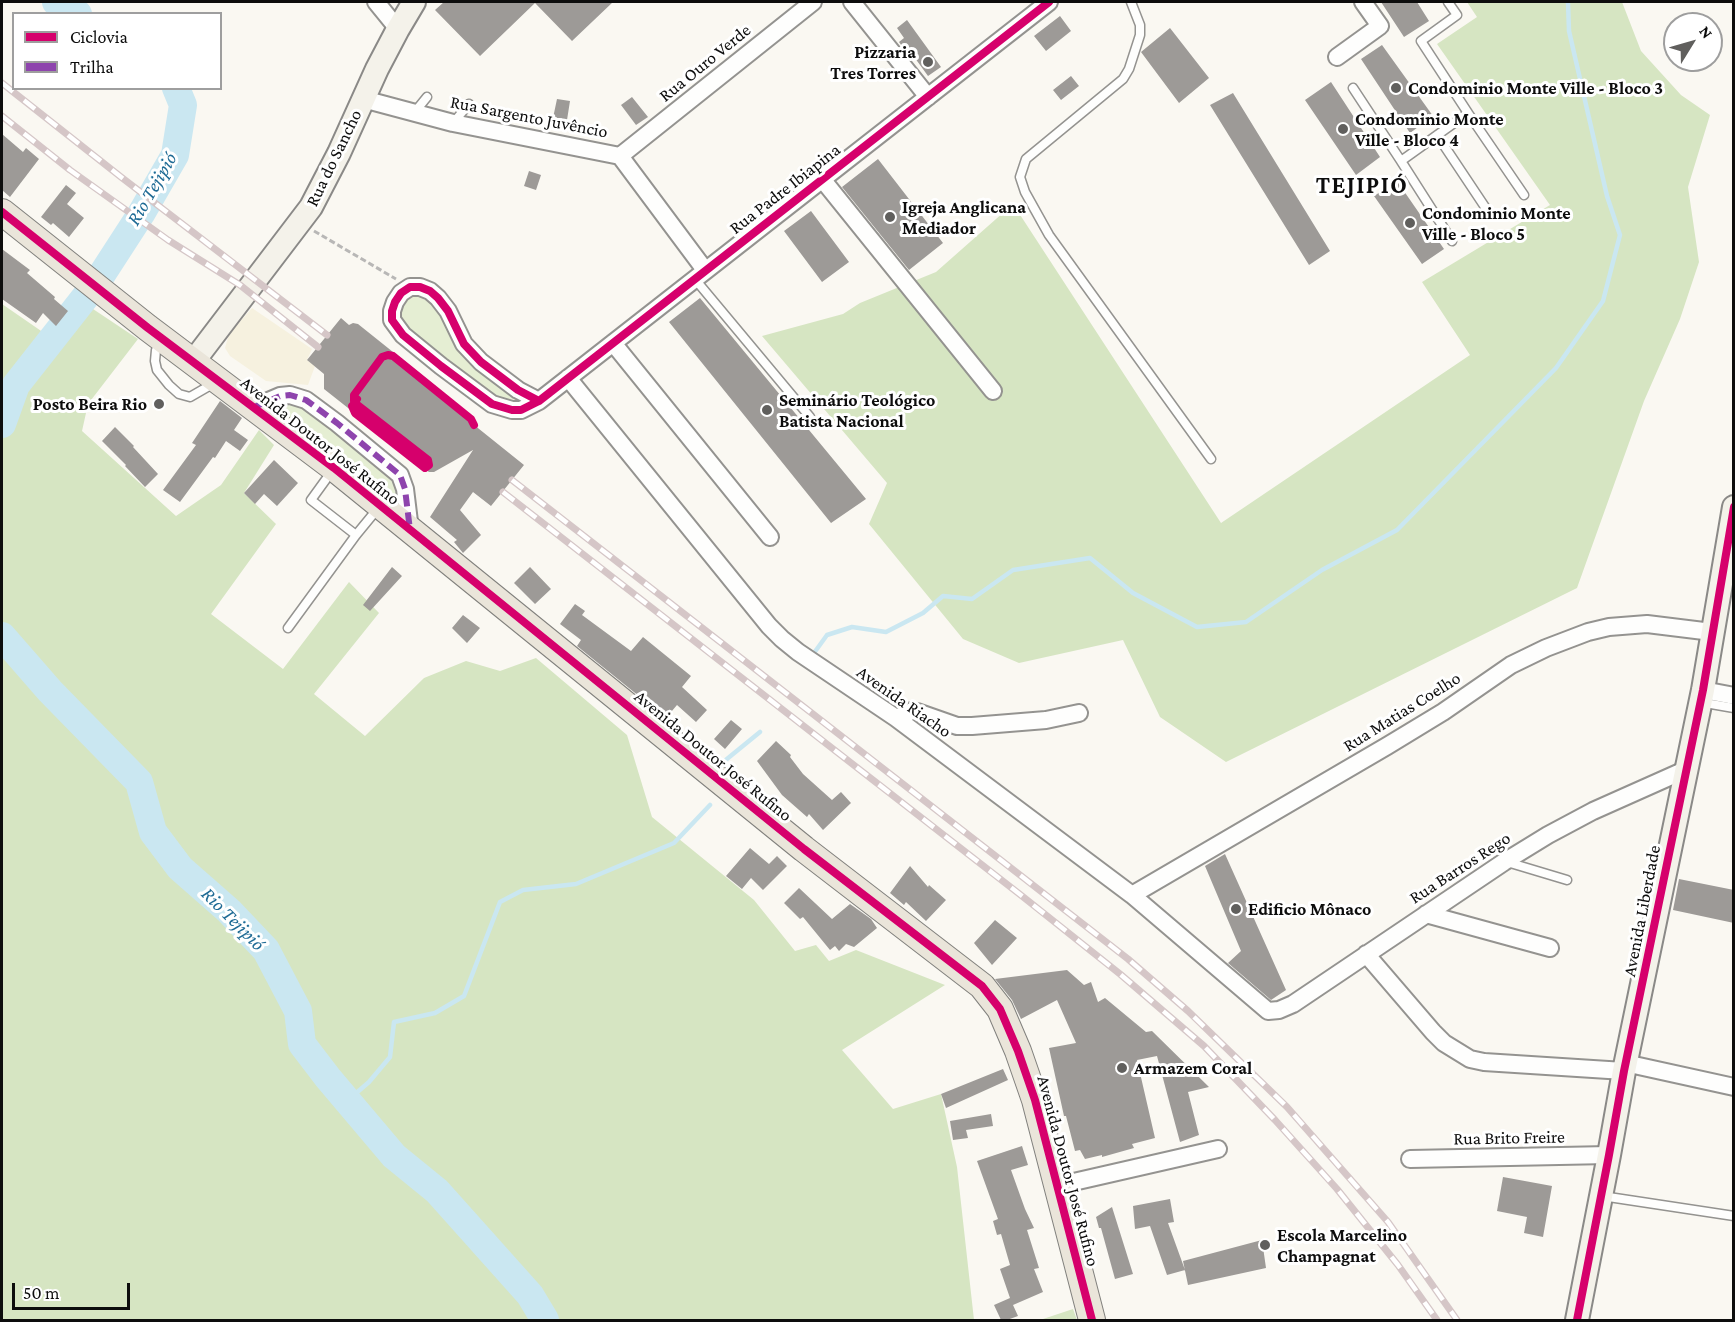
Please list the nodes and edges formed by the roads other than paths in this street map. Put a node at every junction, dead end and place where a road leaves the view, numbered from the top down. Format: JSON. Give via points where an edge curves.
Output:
{"nodes":[{"id":1,"x":376,"y":2,"type":"edge"},
{"id":2,"x":414,"y":2,"type":"edge"},
{"id":3,"x":813,"y":2,"type":"edge"},
{"id":4,"x":852,"y":2,"type":"edge"},
{"id":5,"x":1049,"y":2,"type":"edge"},
{"id":6,"x":1131,"y":2,"type":"edge"},
{"id":7,"x":1363,"y":2,"type":"edge"},
{"id":8,"x":1448,"y":2,"type":"edge"},
{"id":9,"x":398,"y":29,"type":"junction"},
{"id":10,"x":1337,"y":57,"type":"dead end"},
{"id":11,"x":1353,"y":88,"type":"dead end"},
{"id":12,"x":427,"y":97,"type":"dead end"},
{"id":13,"x":928,"y":97,"type":"junction"},
{"id":14,"x":363,"y":99,"type":"junction"},
{"id":15,"x":469,"y":104,"type":"dead end"},
{"id":16,"x":413,"y":113,"type":"junction"},
{"id":17,"x":1468,"y":113,"type":"junction"},
{"id":18,"x":453,"y":123,"type":"junction"},
{"id":19,"x":1437,"y":135,"type":"junction"},
{"id":20,"x":621,"y":156,"type":"junction"},
{"id":21,"x":1401,"y":160,"type":"junction"},
{"id":22,"x":822,"y":179,"type":"junction"},
{"id":23,"x":1524,"y":195,"type":"dead end"},
{"id":24,"x":2,"y":212,"type":"edge"},
{"id":25,"x":1491,"y":216,"type":"dead end"},
{"id":26,"x":1452,"y":241,"type":"dead end"},
{"id":27,"x":700,"y":274,"type":"junction"},
{"id":28,"x":156,"y":334,"type":"junction"},
{"id":29,"x":613,"y":343,"type":"junction"},
{"id":30,"x":193,"y":362,"type":"junction"},
{"id":31,"x":568,"y":378,"type":"junction"},
{"id":32,"x":218,"y":381,"type":"junction"},
{"id":33,"x":993,"y":391,"type":"dead end"},
{"id":34,"x":540,"y":401,"type":"junction"},
{"id":35,"x":252,"y":408,"type":"junction"},
{"id":36,"x":810,"y":417,"type":"dead end"},
{"id":37,"x":1211,"y":459,"type":"dead end"},
{"id":38,"x":334,"y":468,"type":"junction"},
{"id":39,"x":380,"y":506,"type":"junction"},
{"id":40,"x":1734,"y":507,"type":"edge"},
{"id":41,"x":411,"y":530,"type":"junction"},
{"id":42,"x":356,"y":535,"type":"junction"},
{"id":43,"x":770,"y":537,"type":"dead end"},
{"id":44,"x":288,"y":628,"type":"dead end"},
{"id":45,"x":1712,"y":632,"type":"junction"},
{"id":46,"x":1702,"y":694,"type":"junction"},
{"id":47,"x":1734,"y":696,"type":"edge"},
{"id":48,"x":1734,"y":708,"type":"edge"},
{"id":49,"x":1079,"y":713,"type":"dead end"},
{"id":50,"x":896,"y":718,"type":"junction"},
{"id":51,"x":1685,"y":770,"type":"junction"},
{"id":52,"x":1504,"y":862,"type":"junction"},
{"id":53,"x":1567,"y":880,"type":"dead end"},
{"id":54,"x":1132,"y":895,"type":"junction"},
{"id":55,"x":1426,"y":914,"type":"junction"},
{"id":56,"x":1550,"y":948,"type":"dead end"},
{"id":57,"x":1366,"y":954,"type":"junction"},
{"id":58,"x":1266,"y":1010,"type":"joint"},
{"id":59,"x":1624,"y":1067,"type":"junction"},
{"id":60,"x":1734,"y":1087,"type":"edge"},
{"id":61,"x":1218,"y":1149,"type":"dead end"},
{"id":62,"x":1609,"y":1155,"type":"junction"},
{"id":63,"x":1410,"y":1159,"type":"dead end"},
{"id":64,"x":1056,"y":1186,"type":"junction"},
{"id":65,"x":1601,"y":1196,"type":"junction"},
{"id":66,"x":1734,"y":1216,"type":"edge"},
{"id":67,"x":1092,"y":1320,"type":"edge"},
{"id":68,"x":1577,"y":1320,"type":"edge"}],
"edges":[{"from":1,"to":9,"type":"street"},
{"from":2,"to":9,"type":"main road","name":"Rua do Sancho"},
{"from":3,"to":20,"type":"street","name":"Rua Ouro Verde"},
{"from":4,"to":13,"type":"street"},
{"from":5,"to":13,"type":"street","name":"Rua Padre Ibiapina"},
{"from":6,"to":37,"type":"lane","via":[[1140,35],[1123,79],[1026,159],[1020,177],[1049,235]]},
{"from":7,"to":10,"type":"street","via":[[1380,26]]},
{"from":8,"to":17,"type":"lane","via":[[1457,15],[1421,40]]},
{"from":9,"to":14,"type":"main road","name":"Rua do Sancho"},
{"from":11,"to":21,"type":"lane"},
{"from":12,"to":16,"type":"lane"},
{"from":13,"to":22,"type":"street","name":"Rua Padre Ibiapina"},
{"from":14,"to":16,"type":"street","name":"Rua Sargento Juvêncio"},
{"from":14,"to":30,"type":"main road","name":"Rua do Sancho","via":[[311,207]]},
{"from":15,"to":18,"type":"lane"},
{"from":16,"to":18,"type":"street","name":"Rua Sargento Juvêncio"},
{"from":17,"to":19,"type":"lane"},
{"from":17,"to":23,"type":"lane"},
{"from":18,"to":20,"type":"street","name":"Rua Sargento Juvêncio"},
{"from":19,"to":21,"type":"lane"},
{"from":19,"to":25,"type":"lane"},
{"from":20,"to":27,"type":"street","name":"Rua Sargento Juvêncio"},
{"from":21,"to":26,"type":"lane"},
{"from":22,"to":27,"type":"street","name":"Rua Padre Ibiapina"},
{"from":22,"to":33,"type":"street"},
{"from":24,"to":28,"type":"main road","name":"Avenida Doutor José Rufino"},
{"from":27,"to":29,"type":"street","name":"Rua Padre Ibiapina"},
{"from":27,"to":36,"type":"lane"},
{"from":28,"to":30,"type":"main road","name":"Avenida Doutor José Rufino"},
{"from":28,"to":32,"type":"lane","via":[[157,370],[179,394],[190,397]]},
{"from":29,"to":31,"type":"street","name":"Rua Padre Ibiapina"},
{"from":29,"to":43,"type":"street"},
{"from":30,"to":32,"type":"main road","name":"Avenida Doutor José Rufino"},
{"from":31,"to":34,"type":"street","name":"Rua Padre Ibiapina"},
{"from":31,"to":50,"type":"street","name":"Avenida Riacho","via":[[769,626],[798,652]]},
{"from":32,"to":35,"type":"main road","name":"Avenida Doutor José Rufino"},
{"from":34,"to":34,"type":"street","via":[[521,410],[492,404],[441,366],[403,335],[393,320],[392,310],[401,293],[410,287],[430,291],[448,311],[464,344],[481,362]]},
{"from":35,"to":38,"type":"main road","name":"Avenida Doutor José Rufino"},
{"from":35,"to":41,"type":"street","via":[[280,396],[297,396],[343,428],[400,476]]},
{"from":38,"to":39,"type":"main road","name":"Avenida Doutor José Rufino"},
{"from":38,"to":42,"type":"lane","via":[[311,500]]},
{"from":39,"to":41,"type":"main road","name":"Avenida Doutor José Rufino"},
{"from":39,"to":42,"type":"lane"},
{"from":40,"to":45,"type":"main road","name":"Avenida Liberdade"},
{"from":41,"to":64,"type":"main road","name":"Avenida Doutor José Rufino","via":[[804,849],[982,986],[1000,1010],[1018,1051],[1035,1100]]},
{"from":42,"to":44,"type":"lane"},
{"from":45,"to":46,"type":"main road","name":"Avenida Liberdade"},
{"from":45,"to":54,"type":"street","name":"Rua Matias Coelho","via":[[1647,624],[1609,627],[1546,648],[1511,665],[1396,741]]},
{"from":46,"to":47,"type":"street"},
{"from":46,"to":48,"type":"lane","via":[[1711,704]]},
{"from":46,"to":51,"type":"main road","name":"Avenida Liberdade"},
{"from":49,"to":50,"type":"street","via":[[972,726],[957,726],[912,711]]},
{"from":50,"to":54,"type":"street","name":"Avenida Riacho"},
{"from":51,"to":52,"type":"street","name":"Rua Barros Rego","via":[[1593,811]]},
{"from":51,"to":59,"type":"main road","name":"Avenida Liberdade"},
{"from":52,"to":53,"type":"lane"},
{"from":52,"to":55,"type":"street","name":"Rua Barros Rego"},
{"from":54,"to":58,"type":"street","name":"Avenida Riacho"},
{"from":55,"to":56,"type":"street"},
{"from":55,"to":57,"type":"street","name":"Rua Barros Rego"},
{"from":57,"to":58,"type":"street","name":"Rua Barros Rego","via":[[1293,1004],[1274,1012]]},
{"from":57,"to":59,"type":"street","via":[[1432,1032],[1470,1059]]},
{"from":59,"to":60,"type":"street"},
{"from":59,"to":62,"type":"main road","name":"Avenida Liberdade"},
{"from":61,"to":64,"type":"street"},
{"from":62,"to":63,"type":"street","name":"Rua Brito Freire"},
{"from":62,"to":65,"type":"main road","name":"Avenida Liberdade"},
{"from":64,"to":67,"type":"main road","name":"Avenida Doutor José Rufino"},
{"from":65,"to":66,"type":"lane"},
{"from":65,"to":68,"type":"main road","name":"Avenida Liberdade"}]}
